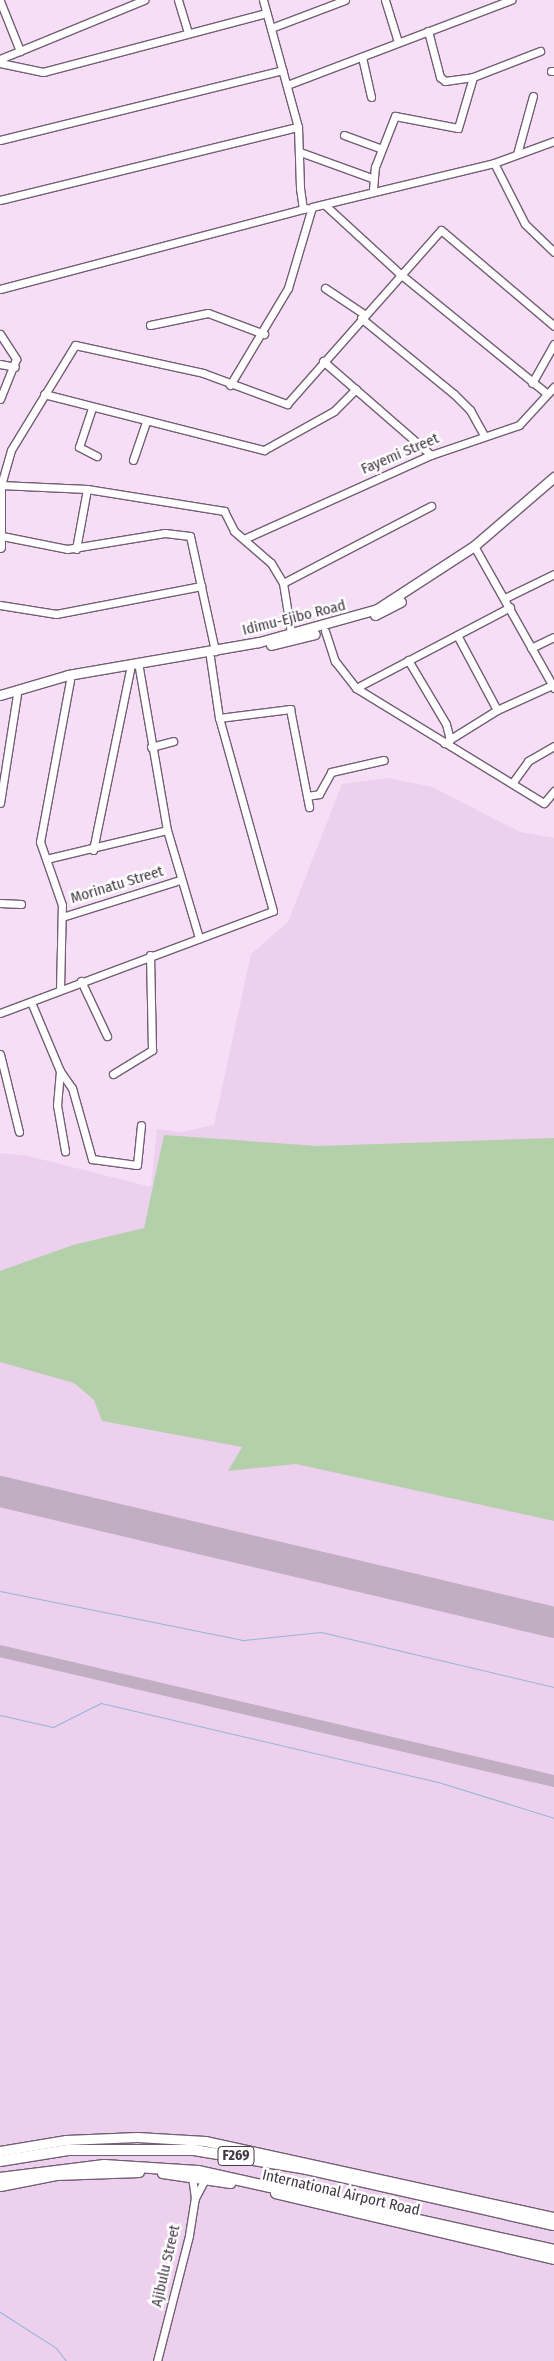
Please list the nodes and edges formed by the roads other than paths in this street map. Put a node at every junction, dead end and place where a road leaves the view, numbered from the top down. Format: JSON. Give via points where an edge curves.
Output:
{"nodes":[{"id":1,"x":144,"y":0,"type":"edge"},
{"id":2,"x":178,"y":0,"type":"edge"},
{"id":3,"x":263,"y":0,"type":"edge"},
{"id":4,"x":345,"y":0,"type":"edge"},
{"id":5,"x":385,"y":0,"type":"edge"},
{"id":6,"x":512,"y":0,"type":"edge"},
{"id":7,"x":0,"y":1,"type":"edge"},
{"id":8,"x":323,"y":4,"type":"edge"},
{"id":9,"x":266,"y":13,"type":"junction"},
{"id":10,"x":271,"y":28,"type":"junction"},
{"id":11,"x":428,"y":31,"type":"junction"},
{"id":12,"x":188,"y":33,"type":"junction"},
{"id":13,"x":398,"y":42,"type":"junction"},
{"id":14,"x":20,"y":51,"type":"junction"},
{"id":15,"x":540,"y":51,"type":"dead end"},
{"id":16,"x":362,"y":57,"type":"junction"},
{"id":17,"x":0,"y":61,"type":"edge"},
{"id":18,"x":282,"y":70,"type":"junction"},
{"id":19,"x":473,"y":76,"type":"junction"},
{"id":20,"x":287,"y":84,"type":"junction"},
{"id":21,"x":533,"y":96,"type":"dead end"},
{"id":22,"x":371,"y":97,"type":"dead end"},
{"id":23,"x":298,"y":127,"type":"junction"},
{"id":24,"x":344,"y":135,"type":"dead end"},
{"id":25,"x":0,"y":140,"type":"edge"},
{"id":26,"x":554,"y":141,"type":"edge"},
{"id":27,"x":382,"y":149,"type":"junction"},
{"id":28,"x":300,"y":152,"type":"junction"},
{"id":29,"x":517,"y":154,"type":"junction"},
{"id":30,"x":494,"y":163,"type":"junction"},
{"id":31,"x":372,"y":178,"type":"junction"},
{"id":32,"x":373,"y":189,"type":"junction"},
{"id":33,"x":0,"y":200,"type":"edge"},
{"id":34,"x":325,"y":204,"type":"junction"},
{"id":35,"x":312,"y":207,"type":"junction"},
{"id":36,"x":303,"y":209,"type":"junction"},
{"id":37,"x":554,"y":252,"type":"edge"},
{"id":38,"x":399,"y":273,"type":"junction"},
{"id":39,"x":325,"y":288,"type":"dead end"},
{"id":40,"x":0,"y":289,"type":"edge"},
{"id":41,"x":363,"y":316,"type":"junction"},
{"id":42,"x":150,"y":325,"type":"dead end"},
{"id":43,"x":554,"y":326,"type":"edge"},
{"id":44,"x":0,"y":334,"type":"edge"},
{"id":45,"x":264,"y":334,"type":"junction"},
{"id":46,"x":554,"y":344,"type":"edge"},
{"id":47,"x":323,"y":361,"type":"junction"},
{"id":48,"x":0,"y":364,"type":"edge"},
{"id":49,"x":14,"y":366,"type":"junction"},
{"id":50,"x":532,"y":383,"type":"junction"},
{"id":51,"x":230,"y":385,"type":"junction"},
{"id":52,"x":554,"y":387,"type":"edge"},
{"id":53,"x":356,"y":389,"type":"junction"},
{"id":54,"x":546,"y":393,"type":"junction"},
{"id":55,"x":44,"y":394,"type":"junction"},
{"id":56,"x":0,"y":399,"type":"edge"},
{"id":57,"x":92,"y":408,"type":"junction"},
{"id":58,"x":146,"y":422,"type":"junction"},
{"id":59,"x":484,"y":435,"type":"junction"},
{"id":60,"x":431,"y":455,"type":"junction"},
{"id":61,"x":97,"y":456,"type":"dead end"},
{"id":62,"x":133,"y":460,"type":"dead end"},
{"id":63,"x":554,"y":477,"type":"edge"},
{"id":64,"x":554,"y":484,"type":"edge"},
{"id":65,"x":1,"y":485,"type":"edge"},
{"id":66,"x":87,"y":489,"type":"junction"},
{"id":67,"x":431,"y":506,"type":"dead end"},
{"id":68,"x":246,"y":538,"type":"junction"},
{"id":69,"x":1,"y":542,"type":"edge"},
{"id":70,"x":76,"y":548,"type":"junction"},
{"id":71,"x":475,"y":548,"type":"junction"},
{"id":72,"x":554,"y":574,"type":"edge"},
{"id":73,"x":283,"y":583,"type":"junction"},
{"id":74,"x":201,"y":586,"type":"junction"},
{"id":75,"x":505,"y":598,"type":"junction"},
{"id":76,"x":0,"y":605,"type":"edge"},
{"id":77,"x":510,"y":607,"type":"junction"},
{"id":78,"x":325,"y":631,"type":"junction"},
{"id":79,"x":291,"y":633,"type":"junction"},
{"id":80,"x":457,"y":635,"type":"junction"},
{"id":81,"x":554,"y":637,"type":"edge"},
{"id":82,"x":532,"y":648,"type":"junction"},
{"id":83,"x":212,"y":654,"type":"junction"},
{"id":84,"x":408,"y":660,"type":"junction"},
{"id":85,"x":115,"y":669,"type":"junction"},
{"id":86,"x":134,"y":669,"type":"junction"},
{"id":87,"x":70,"y":680,"type":"junction"},
{"id":88,"x":58,"y":681,"type":"junction"},
{"id":89,"x":553,"y":686,"type":"edge"},
{"id":90,"x":356,"y":688,"type":"junction"},
{"id":91,"x":0,"y":695,"type":"edge"},
{"id":92,"x":17,"y":696,"type":"junction"},
{"id":93,"x":0,"y":701,"type":"edge"},
{"id":94,"x":497,"y":710,"type":"junction"},
{"id":95,"x":219,"y":718,"type":"junction"},
{"id":96,"x":173,"y":741,"type":"dead end"},
{"id":97,"x":447,"y":741,"type":"junction"},
{"id":98,"x":554,"y":746,"type":"edge"},
{"id":99,"x":151,"y":747,"type":"junction"},
{"id":100,"x":384,"y":760,"type":"dead end"},
{"id":101,"x":513,"y":782,"type":"junction"},
{"id":102,"x":554,"y":791,"type":"edge"},
{"id":103,"x":307,"y":796,"type":"junction"},
{"id":104,"x":0,"y":803,"type":"edge"},
{"id":105,"x":309,"y":807,"type":"dead end"},
{"id":106,"x":167,"y":830,"type":"junction"},
{"id":107,"x":93,"y":850,"type":"junction"},
{"id":108,"x":46,"y":859,"type":"junction"},
{"id":109,"x":180,"y":880,"type":"junction"},
{"id":110,"x":0,"y":903,"type":"edge"},
{"id":111,"x":21,"y":904,"type":"dead end"},
{"id":112,"x":62,"y":917,"type":"junction"},
{"id":113,"x":200,"y":938,"type":"junction"},
{"id":114,"x":150,"y":954,"type":"junction"},
{"id":115,"x":81,"y":981,"type":"junction"},
{"id":116,"x":60,"y":990,"type":"junction"},
{"id":117,"x":31,"y":1002,"type":"junction"},
{"id":118,"x":0,"y":1013,"type":"edge"},
{"id":119,"x":108,"y":1036,"type":"dead end"},
{"id":120,"x":0,"y":1054,"type":"edge"},
{"id":121,"x":60,"y":1071,"type":"junction"},
{"id":122,"x":113,"y":1074,"type":"dead end"},
{"id":123,"x":141,"y":1125,"type":"dead end"},
{"id":124,"x":19,"y":1132,"type":"dead end"},
{"id":125,"x":65,"y":1152,"type":"dead end"},
{"id":126,"x":0,"y":2151,"type":"edge"},
{"id":127,"x":0,"y":2161,"type":"edge"},
{"id":128,"x":192,"y":2177,"type":"junction"},
{"id":129,"x":0,"y":2178,"type":"edge"},
{"id":130,"x":205,"y":2179,"type":"junction"},
{"id":131,"x":0,"y":2186,"type":"edge"},
{"id":132,"x":421,"y":2190,"type":"junction"},
{"id":133,"x":195,"y":2198,"type":"junction"},
{"id":134,"x":400,"y":2215,"type":"junction"},
{"id":135,"x":554,"y":2217,"type":"edge"},
{"id":136,"x":554,"y":2225,"type":"edge"},
{"id":137,"x":420,"y":2226,"type":"junction"},
{"id":138,"x":554,"y":2250,"type":"edge"},
{"id":139,"x":554,"y":2259,"type":"edge"},
{"id":140,"x":157,"y":2361,"type":"edge"}],
"edges":[{"from":1,"to":14,"type":"street"},
{"from":2,"to":12,"type":"street"},
{"from":3,"to":9,"type":"street"},
{"from":4,"to":8,"type":"street"},
{"from":5,"to":13,"type":"street"},
{"from":6,"to":11,"type":"street"},
{"from":7,"to":14,"type":"street"},
{"from":8,"to":10,"type":"street"},
{"from":9,"to":10,"type":"street"},
{"from":9,"to":12,"type":"street"},
{"from":10,"to":18,"type":"street"},
{"from":11,"to":13,"type":"street"},
{"from":11,"to":19,"type":"street","via":[[442,80]]},
{"from":12,"to":17,"type":"street","via":[[43,72]]},
{"from":13,"to":16,"type":"street"},
{"from":14,"to":17,"type":"street"},
{"from":15,"to":19,"type":"street"},
{"from":16,"to":20,"type":"street"},
{"from":16,"to":22,"type":"street"},
{"from":18,"to":20,"type":"street"},
{"from":18,"to":25,"type":"street"},
{"from":19,"to":27,"type":"street","via":[[459,127],[395,116]]},
{"from":20,"to":23,"type":"street"},
{"from":21,"to":29,"type":"street"},
{"from":23,"to":28,"type":"street"},
{"from":23,"to":33,"type":"street"},
{"from":24,"to":27,"type":"street"},
{"from":26,"to":29,"type":"street"},
{"from":27,"to":31,"type":"street"},
{"from":28,"to":31,"type":"street"},
{"from":28,"to":36,"type":"street"},
{"from":29,"to":30,"type":"street"},
{"from":30,"to":32,"type":"street"},
{"from":30,"to":37,"type":"street","via":[[525,224]]},
{"from":31,"to":32,"type":"street"},
{"from":32,"to":34,"type":"street"},
{"from":34,"to":35,"type":"street"},
{"from":34,"to":38,"type":"street"},
{"from":35,"to":36,"type":"street"},
{"from":35,"to":45,"type":"street","via":[[300,256]]},
{"from":36,"to":40,"type":"street"},
{"from":38,"to":41,"type":"street"},
{"from":38,"to":43,"type":"street","via":[[441,230]]},
{"from":38,"to":50,"type":"street"},
{"from":39,"to":41,"type":"street"},
{"from":41,"to":47,"type":"street"},
{"from":41,"to":59,"type":"street","via":[[454,394],[470,410]]},
{"from":42,"to":45,"type":"street","via":[[208,313]]},
{"from":44,"to":49,"type":"street","via":[[15,356]]},
{"from":45,"to":51,"type":"street"},
{"from":46,"to":50,"type":"street"},
{"from":47,"to":51,"type":"street","via":[[287,404]]},
{"from":47,"to":53,"type":"street"},
{"from":48,"to":49,"type":"street"},
{"from":49,"to":56,"type":"street"},
{"from":50,"to":54,"type":"street"},
{"from":51,"to":55,"type":"street","via":[[203,373],[75,345]]},
{"from":52,"to":54,"type":"street","name":"Fayemi Street"},
{"from":53,"to":58,"type":"street","via":[[334,411],[264,450]]},
{"from":53,"to":60,"type":"street"},
{"from":54,"to":59,"type":"street","name":"Fayemi Street","via":[[519,425]]},
{"from":55,"to":57,"type":"street"},
{"from":55,"to":65,"type":"street","via":[[10,450]]},
{"from":57,"to":58,"type":"street"},
{"from":57,"to":61,"type":"street","via":[[79,447]]},
{"from":58,"to":62,"type":"street"},
{"from":59,"to":60,"type":"street","name":"Fayemi Street"},
{"from":60,"to":68,"type":"street","name":"Fayemi Street"},
{"from":63,"to":71,"type":"main road","name":"Idimu-Ejibo Road"},
{"from":64,"to":71,"type":"main road","name":"Idimu-Ejibo Road"},
{"from":65,"to":66,"type":"street"},
{"from":65,"to":69,"type":"street"},
{"from":66,"to":68,"type":"street","via":[[224,511],[234,531]]},
{"from":66,"to":70,"type":"street"},
{"from":67,"to":73,"type":"street"},
{"from":68,"to":73,"type":"street","via":[[271,563]]},
{"from":69,"to":70,"type":"street"},
{"from":70,"to":74,"type":"street","via":[[182,534],[195,542]]},
{"from":71,"to":75,"type":"street"},
{"from":71,"to":78,"type":"main road","name":"Idimu-Ejibo Road","via":[[386,611]]},
{"from":71,"to":79,"type":"main road","name":"Idimu-Ejibo Road","via":[[383,606]]},
{"from":72,"to":75,"type":"street"},
{"from":73,"to":79,"type":"street"},
{"from":74,"to":76,"type":"street","via":[[56,614]]},
{"from":74,"to":83,"type":"street"},
{"from":75,"to":77,"type":"street"},
{"from":77,"to":80,"type":"street"},
{"from":77,"to":82,"type":"street"},
{"from":78,"to":83,"type":"main road","name":"Idimu-Ejibo Road"},
{"from":78,"to":90,"type":"street","via":[[335,662]]},
{"from":79,"to":83,"type":"main road","name":"Idimu-Ejibo Road"},
{"from":80,"to":84,"type":"street"},
{"from":80,"to":94,"type":"street"},
{"from":81,"to":82,"type":"street"},
{"from":82,"to":89,"type":"street"},
{"from":83,"to":85,"type":"main road","name":"Idimu-Ejibo Road"},
{"from":83,"to":86,"type":"main road","name":"Idimu-Ejibo Road"},
{"from":83,"to":95,"type":"street"},
{"from":84,"to":90,"type":"street"},
{"from":84,"to":97,"type":"street","via":[[446,724]]},
{"from":85,"to":86,"type":"main road","name":"Idimu-Ejibo Road"},
{"from":85,"to":87,"type":"main road","name":"Idimu-Ejibo Road"},
{"from":85,"to":88,"type":"main road","name":"Idimu-Ejibo Road"},
{"from":86,"to":99,"type":"street"},
{"from":86,"to":107,"type":"street"},
{"from":87,"to":88,"type":"main road","name":"Idimu-Ejibo Road"},
{"from":87,"to":108,"type":"street","via":[[42,825]]},
{"from":88,"to":91,"type":"main road","name":"Idimu-Ejibo Road"},
{"from":88,"to":92,"type":"main road","name":"Idimu-Ejibo Road"},
{"from":89,"to":94,"type":"street"},
{"from":90,"to":97,"type":"street"},
{"from":92,"to":93,"type":"main road","name":"Idimu-Ejibo Road"},
{"from":92,"to":104,"type":"street"},
{"from":94,"to":97,"type":"street"},
{"from":95,"to":103,"type":"street","via":[[290,709]]},
{"from":95,"to":113,"type":"street","via":[[274,905],[268,914]]},
{"from":96,"to":99,"type":"street"},
{"from":97,"to":101,"type":"street"},
{"from":98,"to":101,"type":"street","via":[[528,761]]},
{"from":99,"to":106,"type":"street"},
{"from":100,"to":103,"type":"street","via":[[331,772],[319,794]]},
{"from":101,"to":102,"type":"street","via":[[547,804]]},
{"from":103,"to":105,"type":"street"},
{"from":106,"to":107,"type":"street"},
{"from":106,"to":109,"type":"street"},
{"from":107,"to":108,"type":"street"},
{"from":108,"to":112,"type":"street"},
{"from":109,"to":112,"type":"street","name":"Morinatu Street"},
{"from":109,"to":113,"type":"street"},
{"from":110,"to":111,"type":"street"},
{"from":112,"to":116,"type":"street"},
{"from":113,"to":114,"type":"street"},
{"from":114,"to":115,"type":"street"},
{"from":114,"to":122,"type":"street","via":[[152,1050]]},
{"from":115,"to":116,"type":"street"},
{"from":115,"to":119,"type":"street"},
{"from":116,"to":117,"type":"street"},
{"from":117,"to":118,"type":"street"},
{"from":117,"to":121,"type":"street"},
{"from":120,"to":124,"type":"street"},
{"from":121,"to":123,"type":"street","via":[[72,1088],[92,1159],[138,1165]]},
{"from":121,"to":125,"type":"street","via":[[57,1105]]},
{"from":126,"to":132,"type":"main road","name":"International Airport Road","via":[[74,2140],[137,2137],[205,2141]]},
{"from":127,"to":132,"type":"highway","name":"International Airport Road","number":"F269","via":[[68,2150],[194,2150]]},
{"from":128,"to":130,"type":"main road","name":"International Airport Road"},
{"from":128,"to":131,"type":"main road","name":"International Airport Road","via":[[93,2172]]},
{"from":128,"to":133,"type":"street","name":"Ajibulu Street"},
{"from":129,"to":134,"type":"highway","name":"International Airport Road","number":"F269","via":[[104,2165],[161,2167],[251,2180]]},
{"from":130,"to":133,"type":"street"},
{"from":130,"to":137,"type":"main road","name":"International Airport Road"},
{"from":132,"to":135,"type":"main road","name":"International Airport Road"},
{"from":132,"to":136,"type":"highway","name":"International Airport Road","number":"F269","via":[[468,2205]]},
{"from":133,"to":140,"type":"street","name":"Ajibulu Street"},
{"from":134,"to":137,"type":"main road"},
{"from":134,"to":138,"type":"highway","name":"International Airport Road","number":"F269"},
{"from":137,"to":139,"type":"main road","name":"International Airport Road"}]}
